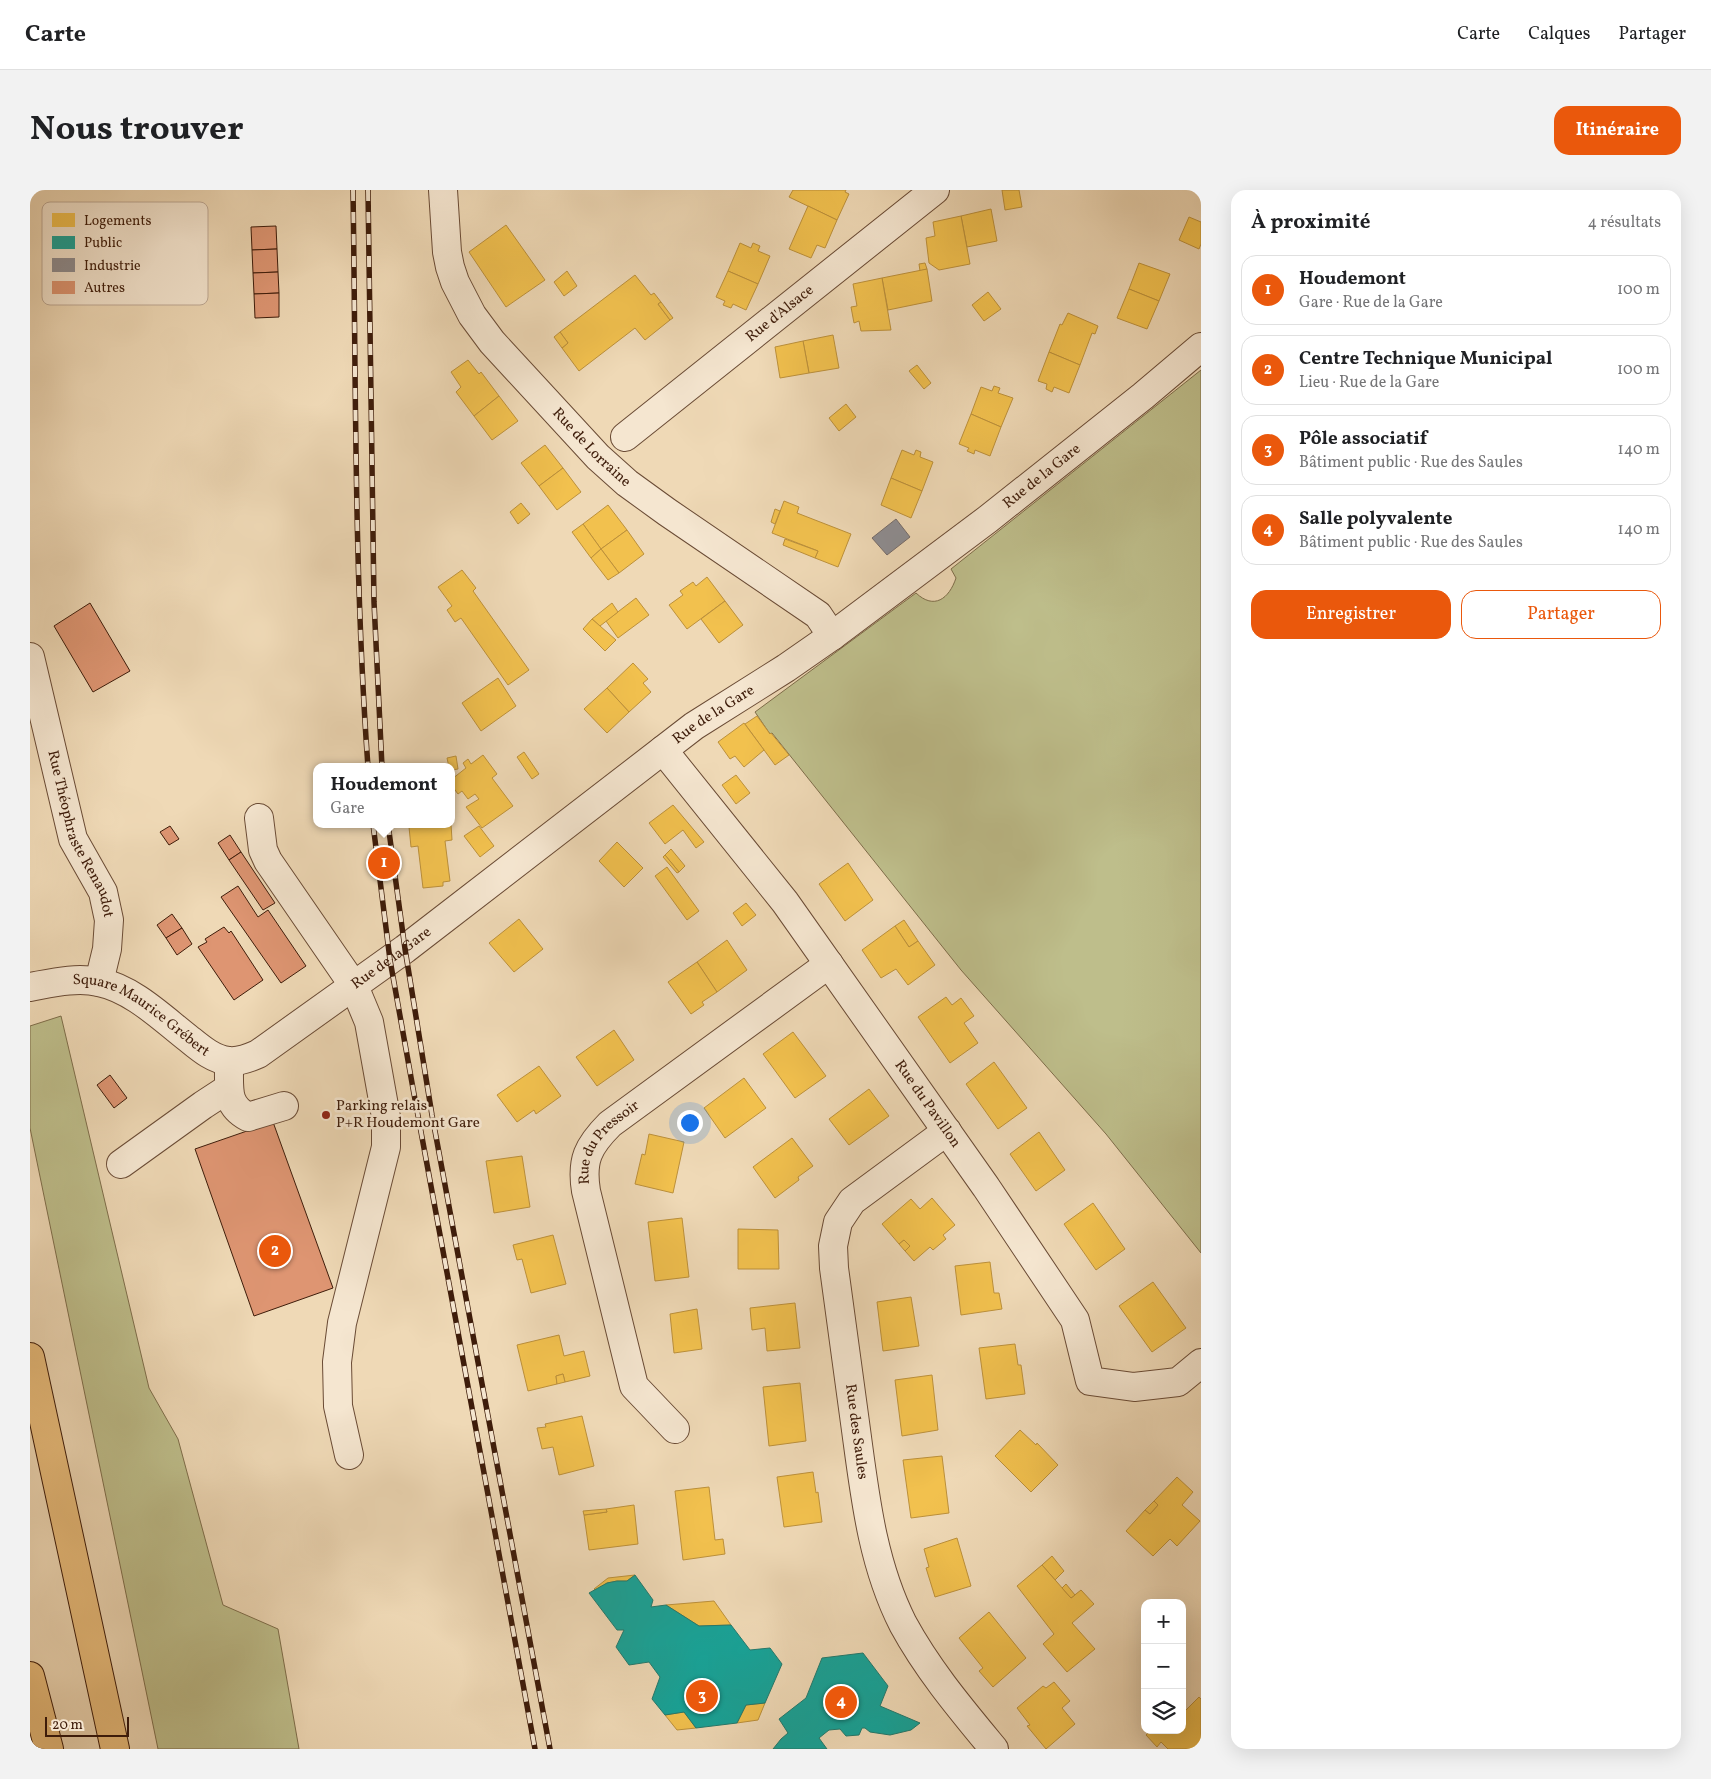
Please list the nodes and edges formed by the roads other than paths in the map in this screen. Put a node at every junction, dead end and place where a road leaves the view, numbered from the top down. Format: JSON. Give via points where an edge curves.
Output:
{"nodes":[{"id":1,"x":443,"y":190,"type":"edge"},
{"id":2,"x":935,"y":190,"type":"edge"},
{"id":3,"x":1201,"y":347,"type":"edge"},
{"id":4,"x":625,"y":436,"type":"dead end"},
{"id":5,"x":832,"y":636,"type":"junction"},
{"id":6,"x":30,"y":657,"type":"edge"},
{"id":7,"x":662,"y":750,"type":"junction"},
{"id":8,"x":258,"y":818,"type":"dead end"},
{"id":9,"x":829,"y":964,"type":"junction"},
{"id":10,"x":99,"y":982,"type":"junction"},
{"id":11,"x":354,"y":986,"type":"junction"},
{"id":12,"x":30,"y":987,"type":"edge"},
{"id":13,"x":223,"y":1060,"type":"junction"},
{"id":14,"x":228,"y":1088,"type":"junction"},
{"id":15,"x":284,"y":1106,"type":"dead end"},
{"id":16,"x":947,"y":1131,"type":"junction"},
{"id":17,"x":121,"y":1164,"type":"dead end"},
{"id":18,"x":30,"y":1357,"type":"edge"},
{"id":19,"x":1201,"y":1363,"type":"edge"},
{"id":20,"x":675,"y":1429,"type":"dead end"},
{"id":21,"x":349,"y":1455,"type":"dead end"},
{"id":22,"x":30,"y":1676,"type":"edge"},
{"id":23,"x":49,"y":1749,"type":"edge"},
{"id":24,"x":115,"y":1749,"type":"edge"},
{"id":25,"x":994,"y":1749,"type":"edge"}],
"edges":[{"from":1,"to":5,"type":"street","name":"Rue de Lorraine","via":[[447,252],[455,282],[472,315],[492,342],[598,458],[667,512],[818,615]]},
{"from":2,"to":4,"type":"street","name":"Rue d'Alsace"},
{"from":3,"to":5,"type":"street","name":"Rue de la Gare","via":[[988,519]]},
{"from":5,"to":7,"type":"street","name":"Rue de la Gare"},
{"from":6,"to":10,"type":"street","name":"Rue Théophraste Renaudot","via":[[73,839],[103,892],[109,920],[108,942]]},
{"from":7,"to":9,"type":"street","name":"Rue du Pavillon","via":[[785,902]]},
{"from":7,"to":11,"type":"street","name":"Rue de la Gare"},
{"from":8,"to":11,"type":"street","via":[[268,862]]},
{"from":9,"to":16,"type":"street","name":"Rue du Pavillon"},
{"from":9,"to":20,"type":"street","name":"Rue du Pressoir","via":[[610,1124],[589,1150],[583,1174],[586,1191],[634,1386]]},
{"from":10,"to":12,"type":"street","name":"Square Maurice Grébert","via":[[62,981]]},
{"from":10,"to":13,"type":"street","name":"Square Maurice Grébert","via":[[137,999],[199,1047]]},
{"from":11,"to":13,"type":"street","name":"Rue de la Gare","via":[[258,1054],[240,1060]]},
{"from":11,"to":21,"type":"street","via":[[369,1022],[386,1117],[386,1147],[342,1323],[337,1362],[338,1406]]},
{"from":13,"to":14,"type":"street"},
{"from":14,"to":15,"type":"street","via":[[232,1104],[248,1117]]},
{"from":14,"to":17,"type":"street"},
{"from":16,"to":19,"type":"street","name":"Rue du Pavillon","via":[[1075,1320],[1090,1381],[1134,1386],[1178,1382]]},
{"from":16,"to":25,"type":"street","name":"Rue des Saules","via":[[852,1200],[838,1222],[833,1246],[834,1268],[864,1488],[873,1542],[882,1572],[902,1622],[934,1676]]},
{"from":18,"to":24,"type":"highway"},
{"from":22,"to":23,"type":"highway"}]}
